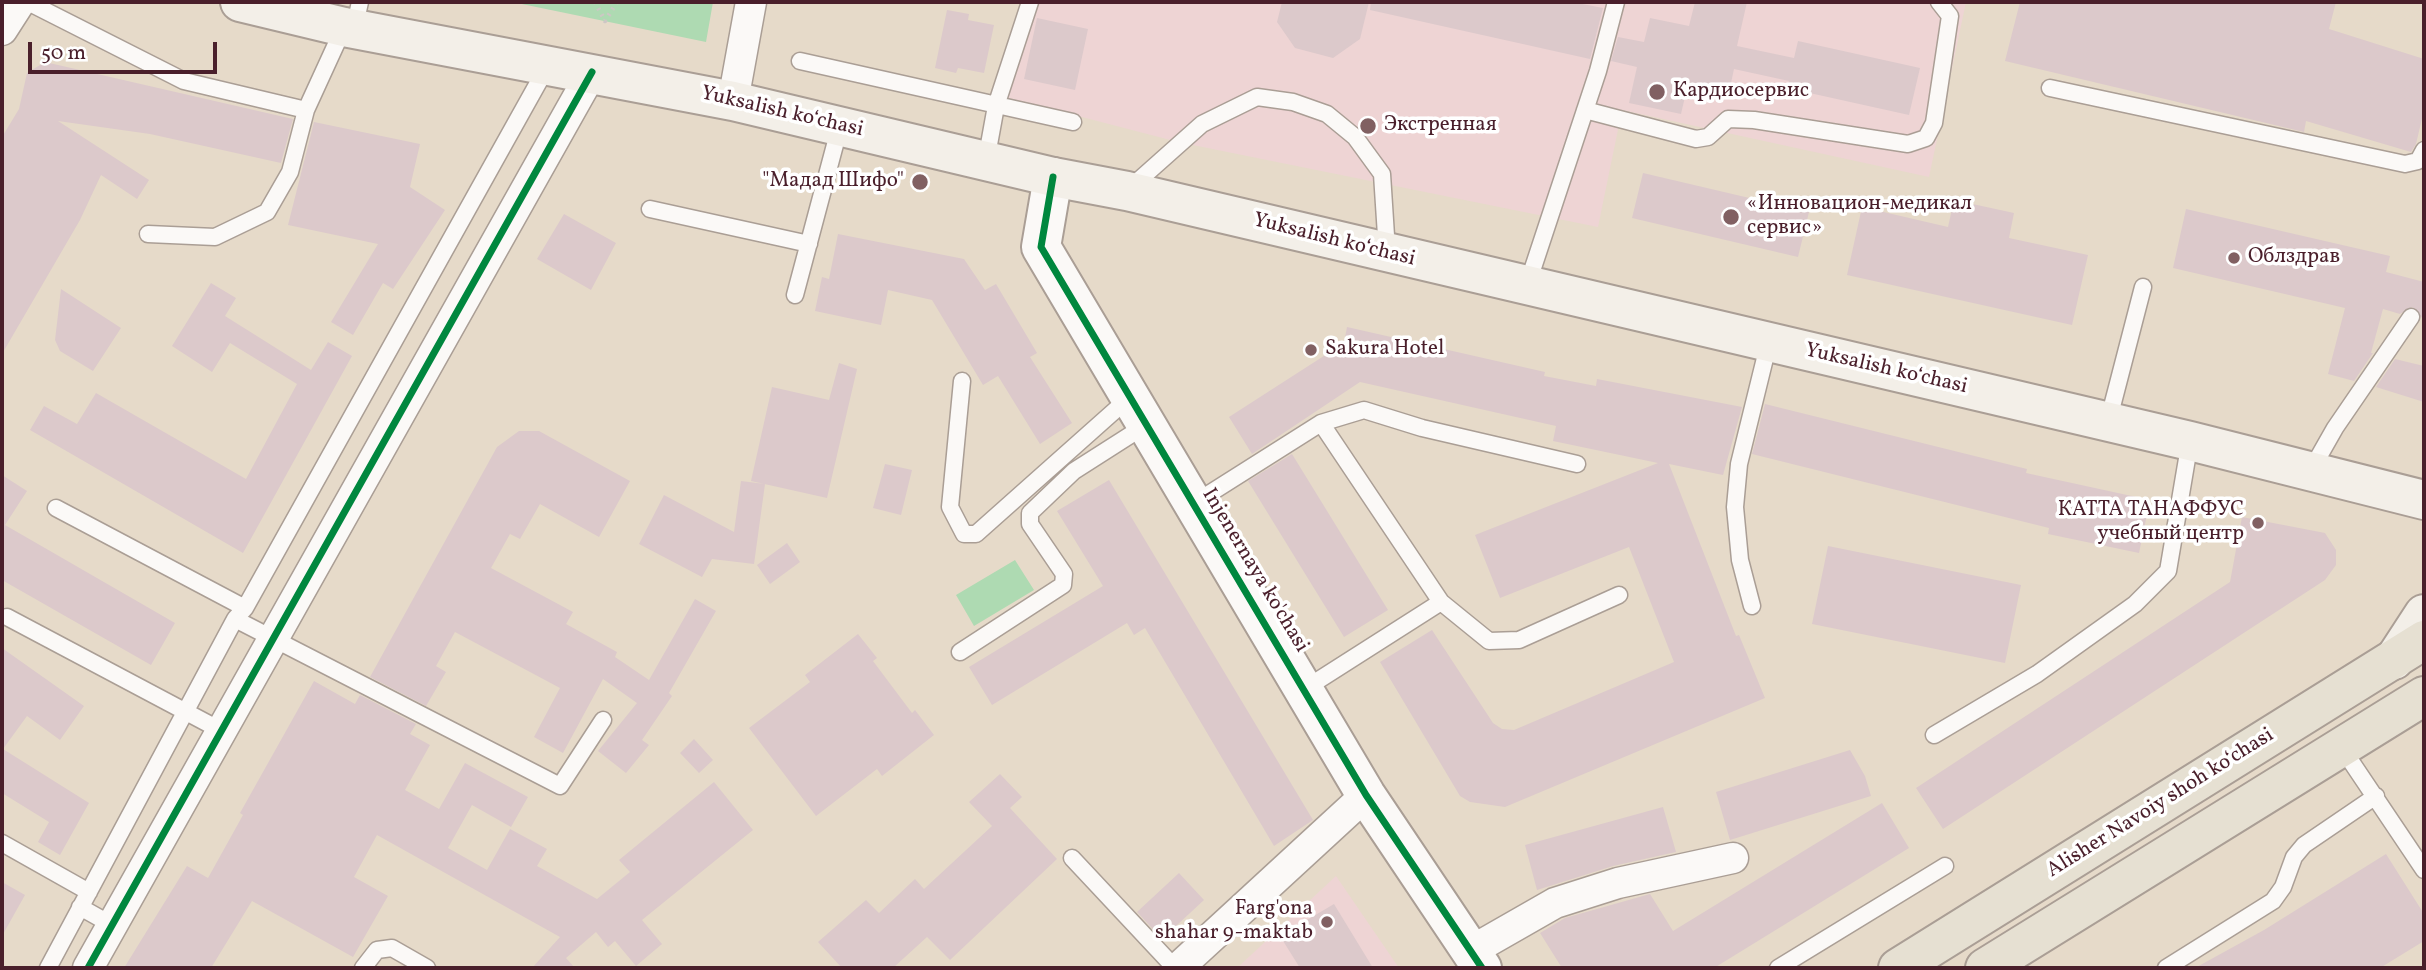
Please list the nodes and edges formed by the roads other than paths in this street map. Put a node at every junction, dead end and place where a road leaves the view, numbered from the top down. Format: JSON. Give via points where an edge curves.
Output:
{"nodes":[{"id":1,"x":20,"y":2,"type":"edge"},
{"id":2,"x":28,"y":2,"type":"edge"},
{"id":3,"x":240,"y":2,"type":"edge"},
{"id":4,"x":751,"y":2,"type":"edge"},
{"id":5,"x":1030,"y":2,"type":"edge"},
{"id":6,"x":1616,"y":2,"type":"edge"},
{"id":7,"x":1938,"y":2,"type":"edge"},
{"id":8,"x":353,"y":19,"type":"edge"},
{"id":9,"x":2,"y":30,"type":"edge"},
{"id":10,"x":800,"y":61,"type":"dead end"},
{"id":11,"x":548,"y":65,"type":"junction"},
{"id":12,"x":592,"y":72,"type":"junction"},
{"id":13,"x":2050,"y":88,"type":"dead end"},
{"id":14,"x":733,"y":101,"type":"junction"},
{"id":15,"x":996,"y":106,"type":"junction"},
{"id":16,"x":306,"y":110,"type":"junction"},
{"id":17,"x":1584,"y":110,"type":"junction"},
{"id":18,"x":1073,"y":122,"type":"dead end"},
{"id":19,"x":840,"y":126,"type":"junction"},
{"id":20,"x":2424,"y":149,"type":"edge"},
{"id":21,"x":986,"y":161,"type":"junction"},
{"id":22,"x":1053,"y":177,"type":"junction"},
{"id":23,"x":1128,"y":191,"type":"junction"},
{"id":24,"x":650,"y":209,"type":"dead end"},
{"id":25,"x":148,"y":234,"type":"dead end"},
{"id":26,"x":809,"y":244,"type":"junction"},
{"id":27,"x":1387,"y":254,"type":"junction"},
{"id":28,"x":1528,"y":286,"type":"junction"},
{"id":29,"x":2143,"y":287,"type":"dead end"},
{"id":30,"x":795,"y":295,"type":"dead end"},
{"id":31,"x":2411,"y":317,"type":"dead end"},
{"id":32,"x":1769,"y":342,"type":"junction"},
{"id":33,"x":962,"y":381,"type":"dead end"},
{"id":34,"x":1138,"y":411,"type":"junction"},
{"id":35,"x":2108,"y":422,"type":"junction"},
{"id":36,"x":1321,"y":423,"type":"junction"},
{"id":37,"x":2190,"y":441,"type":"junction"},
{"id":38,"x":1577,"y":464,"type":"dead end"},
{"id":39,"x":2310,"y":471,"type":"junction"},
{"id":40,"x":2424,"y":500,"type":"edge"},
{"id":41,"x":1194,"y":504,"type":"junction"},
{"id":42,"x":56,"y":508,"type":"dead end"},
{"id":43,"x":1619,"y":595,"type":"dead end"},
{"id":44,"x":1441,"y":602,"type":"junction"},
{"id":45,"x":1752,"y":606,"type":"dead end"},
{"id":46,"x":240,"y":613,"type":"junction"},
{"id":47,"x":2424,"y":614,"type":"edge"},
{"id":48,"x":7,"y":617,"type":"dead end"},
{"id":49,"x":273,"y":639,"type":"junction"},
{"id":50,"x":2409,"y":650,"type":"edge"},
{"id":51,"x":960,"y":652,"type":"dead end"},
{"id":52,"x":1303,"y":690,"type":"junction"},
{"id":53,"x":2424,"y":696,"type":"edge"},
{"id":54,"x":185,"y":711,"type":"junction"},
{"id":55,"x":603,"y":720,"type":"dead end"},
{"id":56,"x":222,"y":731,"type":"junction"},
{"id":57,"x":1934,"y":735,"type":"dead end"},
{"id":58,"x":2342,"y":748,"type":"junction"},
{"id":59,"x":1366,"y":795,"type":"junction"},
{"id":60,"x":2376,"y":796,"type":"junction"},
{"id":61,"x":2,"y":843,"type":"edge"},
{"id":62,"x":1072,"y":858,"type":"dead end"},
{"id":63,"x":1733,"y":858,"type":"dead end"},
{"id":64,"x":1945,"y":866,"type":"dead end"},
{"id":65,"x":2424,"y":870,"type":"edge"},
{"id":66,"x":89,"y":892,"type":"junction"},
{"id":67,"x":80,"y":907,"type":"junction"},
{"id":68,"x":112,"y":925,"type":"junction"},
{"id":69,"x":1476,"y":960,"type":"edge"},
{"id":70,"x":48,"y":968,"type":"edge"},
{"id":71,"x":88,"y":968,"type":"edge"},
{"id":72,"x":363,"y":968,"type":"edge"},
{"id":73,"x":427,"y":968,"type":"edge"},
{"id":74,"x":1176,"y":968,"type":"edge"},
{"id":75,"x":1778,"y":968,"type":"edge"},
{"id":76,"x":1898,"y":968,"type":"edge"},
{"id":77,"x":1985,"y":968,"type":"edge"},
{"id":78,"x":2166,"y":968,"type":"edge"}],
"edges":[{"from":1,"to":9,"type":"street"},
{"from":2,"to":16,"type":"lane","via":[[184,81]]},
{"from":3,"to":8,"type":"main road","name":"Yuksalish koʻchasi"},
{"from":4,"to":14,"type":"street"},
{"from":5,"to":15,"type":"lane"},
{"from":6,"to":17,"type":"lane"},
{"from":7,"to":17,"type":"lane","via":[[1950,16],[1934,123],[1926,138],[1908,144],[1727,119],[1708,137],[1696,139]]},
{"from":8,"to":11,"type":"main road","name":"Yuksalish koʻchasi"},
{"from":8,"to":16,"type":"lane"},
{"from":10,"to":15,"type":"lane"},
{"from":11,"to":12,"type":"main road","name":"Yuksalish koʻchasi"},
{"from":11,"to":46,"type":"lane"},
{"from":12,"to":14,"type":"main road","name":"Yuksalish koʻchasi"},
{"from":12,"to":49,"type":"street"},
{"from":13,"to":20,"type":"lane","via":[[2405,164],[2417,161]]},
{"from":14,"to":19,"type":"main road","name":"Yuksalish koʻchasi"},
{"from":15,"to":18,"type":"lane"},
{"from":15,"to":21,"type":"lane"},
{"from":16,"to":25,"type":"lane","via":[[290,172],[267,212],[215,237]]},
{"from":17,"to":28,"type":"lane"},
{"from":19,"to":21,"type":"main road","name":"Yuksalish koʻchasi"},
{"from":19,"to":26,"type":"lane"},
{"from":21,"to":22,"type":"main road","name":"Yuksalish koʻchasi"},
{"from":22,"to":23,"type":"main road","name":"Yuksalish koʻchasi"},
{"from":22,"to":34,"type":"street","name":"Injenernaya ko'chasi","via":[[1041,247]]},
{"from":23,"to":27,"type":"main road","name":"Yuksalish koʻchasi"},
{"from":23,"to":27,"type":"lane","via":[[1202,124],[1257,97],[1293,102],[1328,114],[1354,137],[1382,174]]},
{"from":24,"to":26,"type":"lane"},
{"from":26,"to":30,"type":"lane"},
{"from":27,"to":28,"type":"main road","name":"Yuksalish koʻchasi"},
{"from":28,"to":32,"type":"main road","name":"Yuksalish koʻchasi"},
{"from":29,"to":35,"type":"lane"},
{"from":31,"to":39,"type":"lane"},
{"from":32,"to":35,"type":"main road","name":"Yuksalish koʻchasi"},
{"from":32,"to":45,"type":"lane","via":[[1739,464],[1735,507],[1740,560]]},
{"from":33,"to":34,"type":"lane","via":[[950,507],[964,534],[976,534]]},
{"from":34,"to":41,"type":"street","name":"Injenernaya ko'chasi"},
{"from":34,"to":51,"type":"lane","via":[[1030,513],[1030,524],[1064,575],[1063,585]]},
{"from":35,"to":37,"type":"main road","name":"Yuksalish koʻchasi"},
{"from":36,"to":38,"type":"lane","via":[[1364,410]]},
{"from":36,"to":41,"type":"lane"},
{"from":36,"to":44,"type":"lane"},
{"from":37,"to":39,"type":"main road","name":"Yuksalish koʻchasi"},
{"from":37,"to":57,"type":"lane","via":[[2168,571],[2135,604],[2038,674]]},
{"from":39,"to":40,"type":"main road","name":"Yuksalish koʻchasi"},
{"from":41,"to":52,"type":"street","name":"Injenernaya ko'chasi"},
{"from":42,"to":46,"type":"lane"},
{"from":43,"to":44,"type":"lane","via":[[1519,640],[1489,640]]},
{"from":44,"to":52,"type":"lane"},
{"from":46,"to":49,"type":"lane"},
{"from":46,"to":54,"type":"lane"},
{"from":47,"to":50,"type":"main road"},
{"from":48,"to":54,"type":"lane"},
{"from":49,"to":55,"type":"lane","via":[[560,786]]},
{"from":49,"to":56,"type":"street"},
{"from":50,"to":76,"type":"main road","name":"Alisher Navoiy shoh koʻchasi"},
{"from":52,"to":59,"type":"street","name":"Injenernaya ko'chasi"},
{"from":53,"to":58,"type":"main road"},
{"from":54,"to":56,"type":"lane"},
{"from":54,"to":66,"type":"lane"},
{"from":56,"to":68,"type":"street"},
{"from":58,"to":60,"type":"lane"},
{"from":58,"to":77,"type":"main road"},
{"from":59,"to":69,"type":"street","name":"Injenernaya ko'chasi"},
{"from":59,"to":74,"type":"street"},
{"from":60,"to":65,"type":"lane"},
{"from":60,"to":78,"type":"lane","via":[[2304,845],[2273,901]]},
{"from":61,"to":66,"type":"lane"},
{"from":62,"to":74,"type":"lane"},
{"from":63,"to":69,"type":"street","via":[[1618,883],[1555,903]]},
{"from":64,"to":75,"type":"lane"},
{"from":66,"to":67,"type":"lane"},
{"from":67,"to":68,"type":"lane"},
{"from":67,"to":70,"type":"lane"},
{"from":68,"to":71,"type":"street"},
{"from":72,"to":73,"type":"lane","via":[[377,950],[392,947]]}]}
